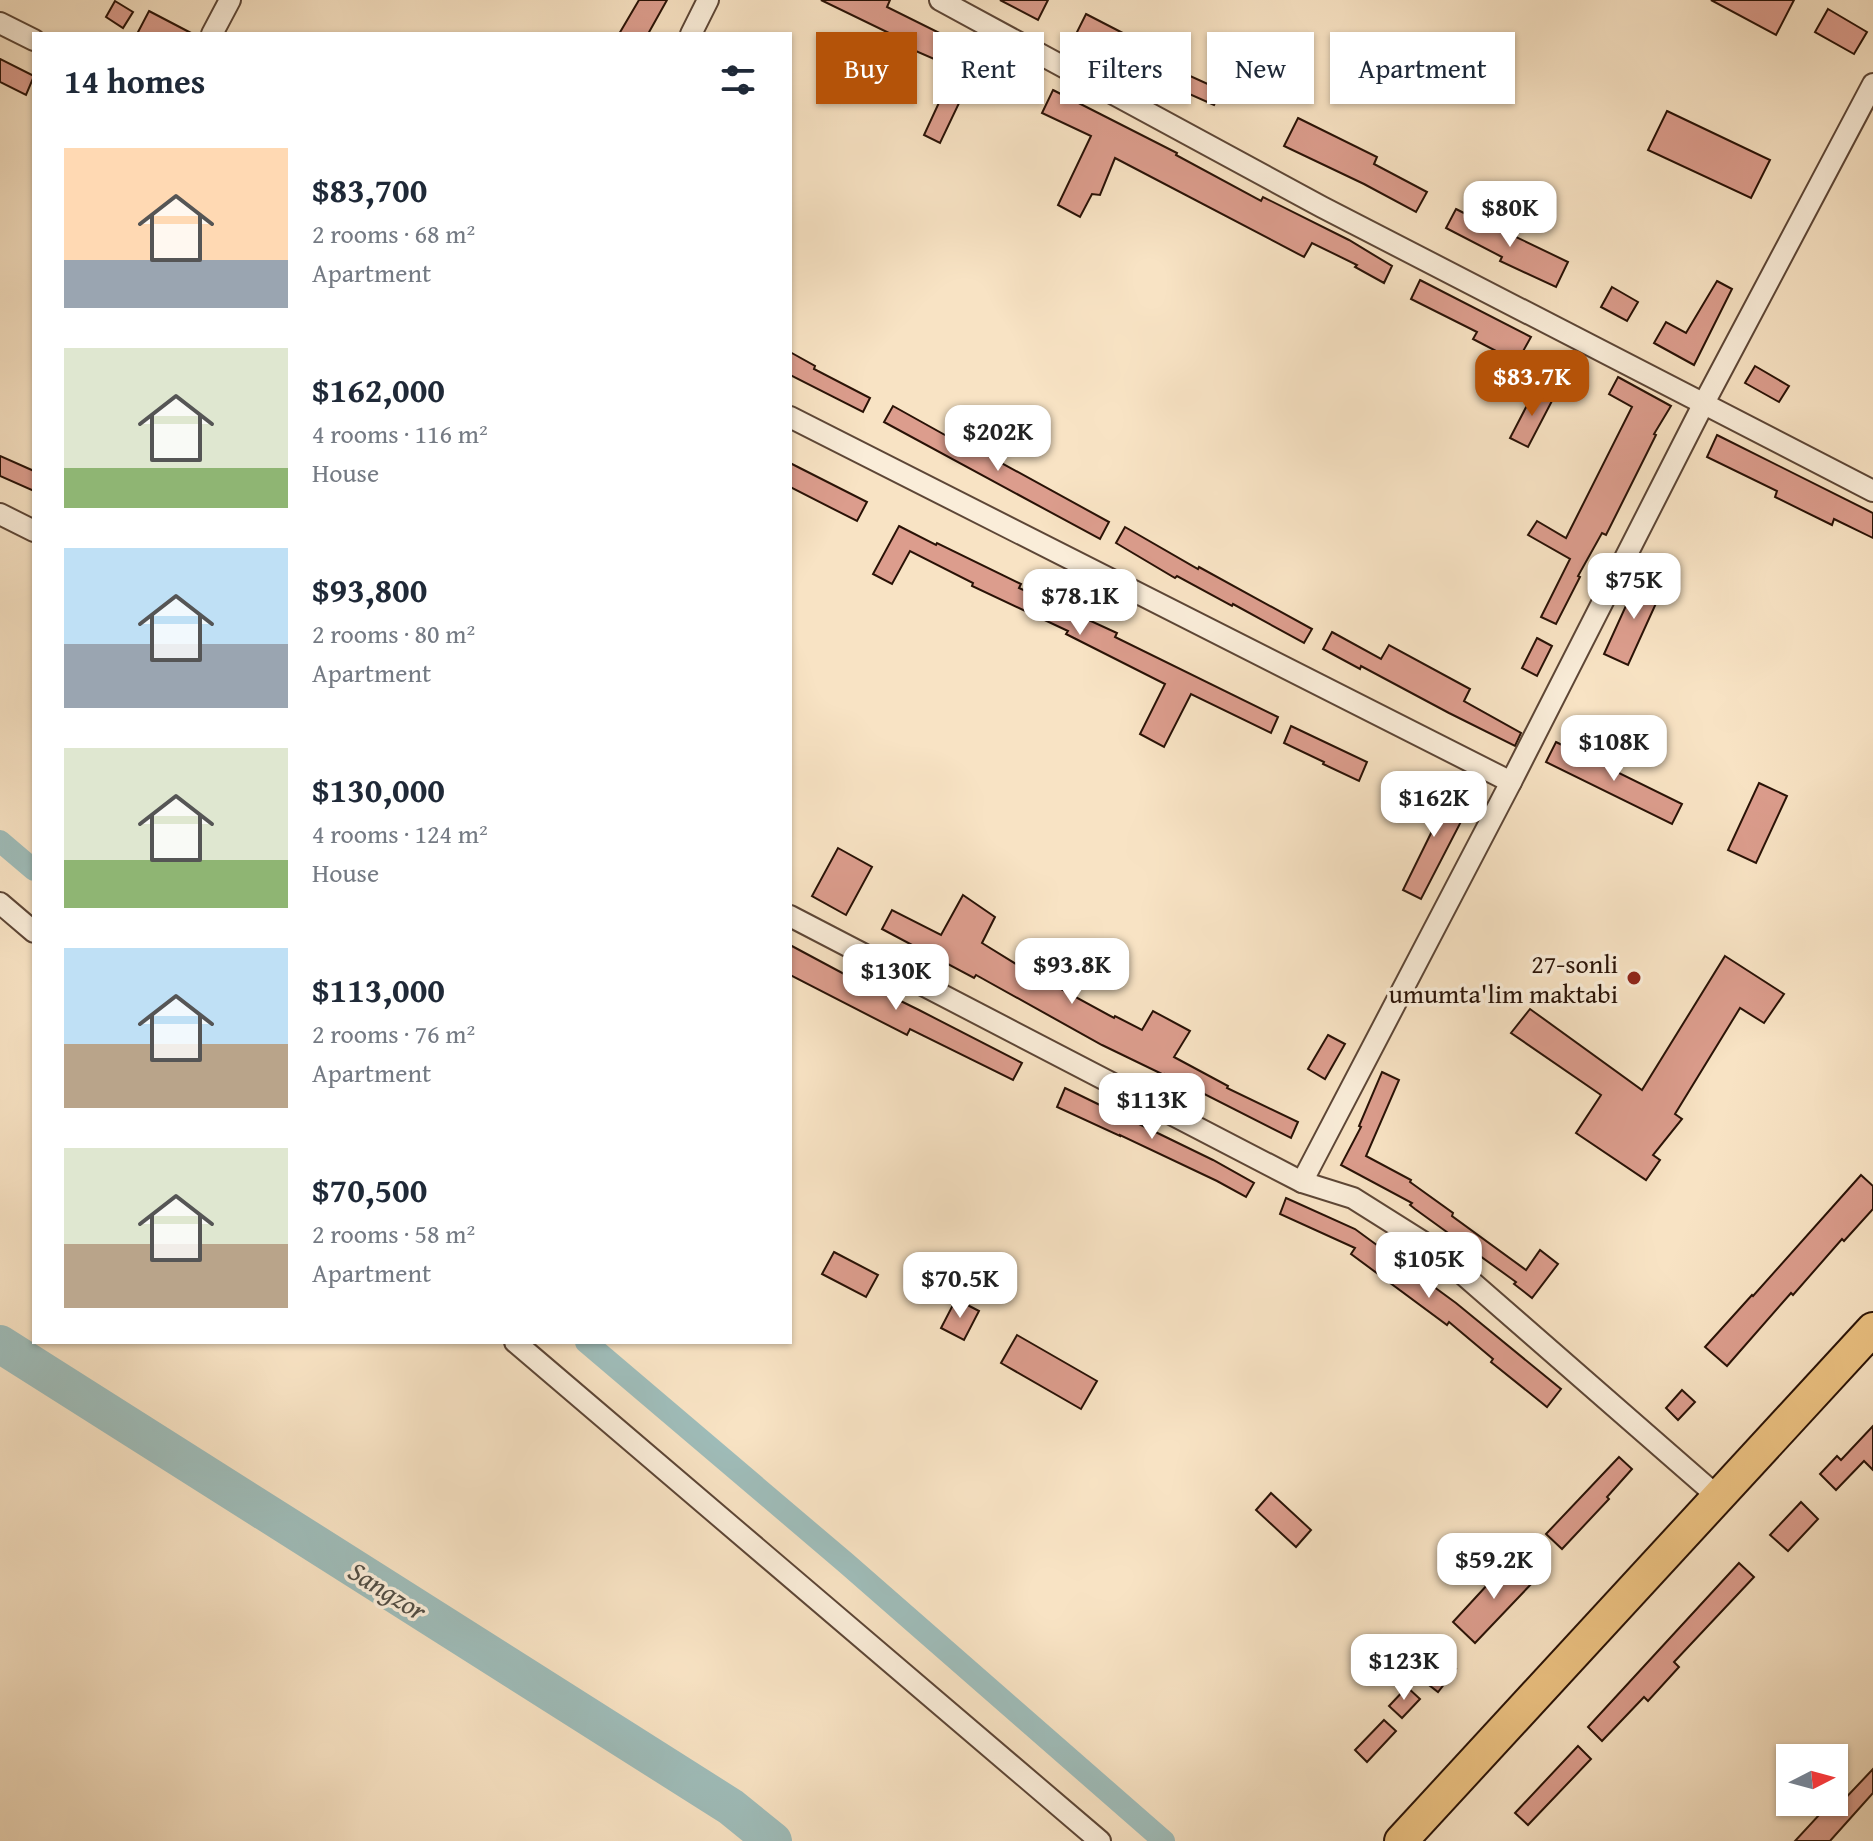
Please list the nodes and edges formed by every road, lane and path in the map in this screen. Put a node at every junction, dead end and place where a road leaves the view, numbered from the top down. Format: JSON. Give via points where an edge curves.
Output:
{"nodes":[{"id":1,"x":230,"y":0,"type":"edge"},
{"id":2,"x":708,"y":0,"type":"edge"},
{"id":3,"x":940,"y":0,"type":"edge"},
{"id":4,"x":0,"y":23,"type":"edge"},
{"id":5,"x":213,"y":32,"type":"edge"},
{"id":6,"x":692,"y":32,"type":"edge"},
{"id":7,"x":32,"y":39,"type":"edge"},
{"id":8,"x":1873,"y":84,"type":"edge"},
{"id":9,"x":1704,"y":403,"type":"junction"},
{"id":10,"x":792,"y":418,"type":"edge"},
{"id":11,"x":1873,"y":491,"type":"edge"},
{"id":12,"x":0,"y":514,"type":"edge"},
{"id":13,"x":32,"y":530,"type":"edge"},
{"id":14,"x":1511,"y":782,"type":"junction"},
{"id":15,"x":0,"y":903,"type":"edge"},
{"id":16,"x":792,"y":917,"type":"edge"},
{"id":17,"x":32,"y":930,"type":"edge"},
{"id":18,"x":1302,"y":1182,"type":"junction"},
{"id":19,"x":1869,"y":1342,"type":"edge"},
{"id":20,"x":517,"y":1344,"type":"edge"},
{"id":21,"x":1717,"y":1496,"type":"junction"},
{"id":22,"x":1100,"y":1841,"type":"edge"},
{"id":23,"x":1401,"y":1841,"type":"edge"}],
"edges":[{"from":1,"to":5,"type":"street"},
{"from":2,"to":6,"type":"street"},
{"from":3,"to":9,"type":"street","via":[[1322,207]]},
{"from":4,"to":7,"type":"street"},
{"from":8,"to":9,"type":"street"},
{"from":9,"to":11,"type":"street"},
{"from":9,"to":14,"type":"street"},
{"from":10,"to":14,"type":"street"},
{"from":12,"to":13,"type":"street"},
{"from":14,"to":18,"type":"street"},
{"from":15,"to":17,"type":"street"},
{"from":16,"to":18,"type":"street"},
{"from":18,"to":21,"type":"street","via":[[1353,1198],[1434,1249]]},
{"from":19,"to":21,"type":"main road"},
{"from":20,"to":22,"type":"street"},
{"from":21,"to":23,"type":"main road"}]}
